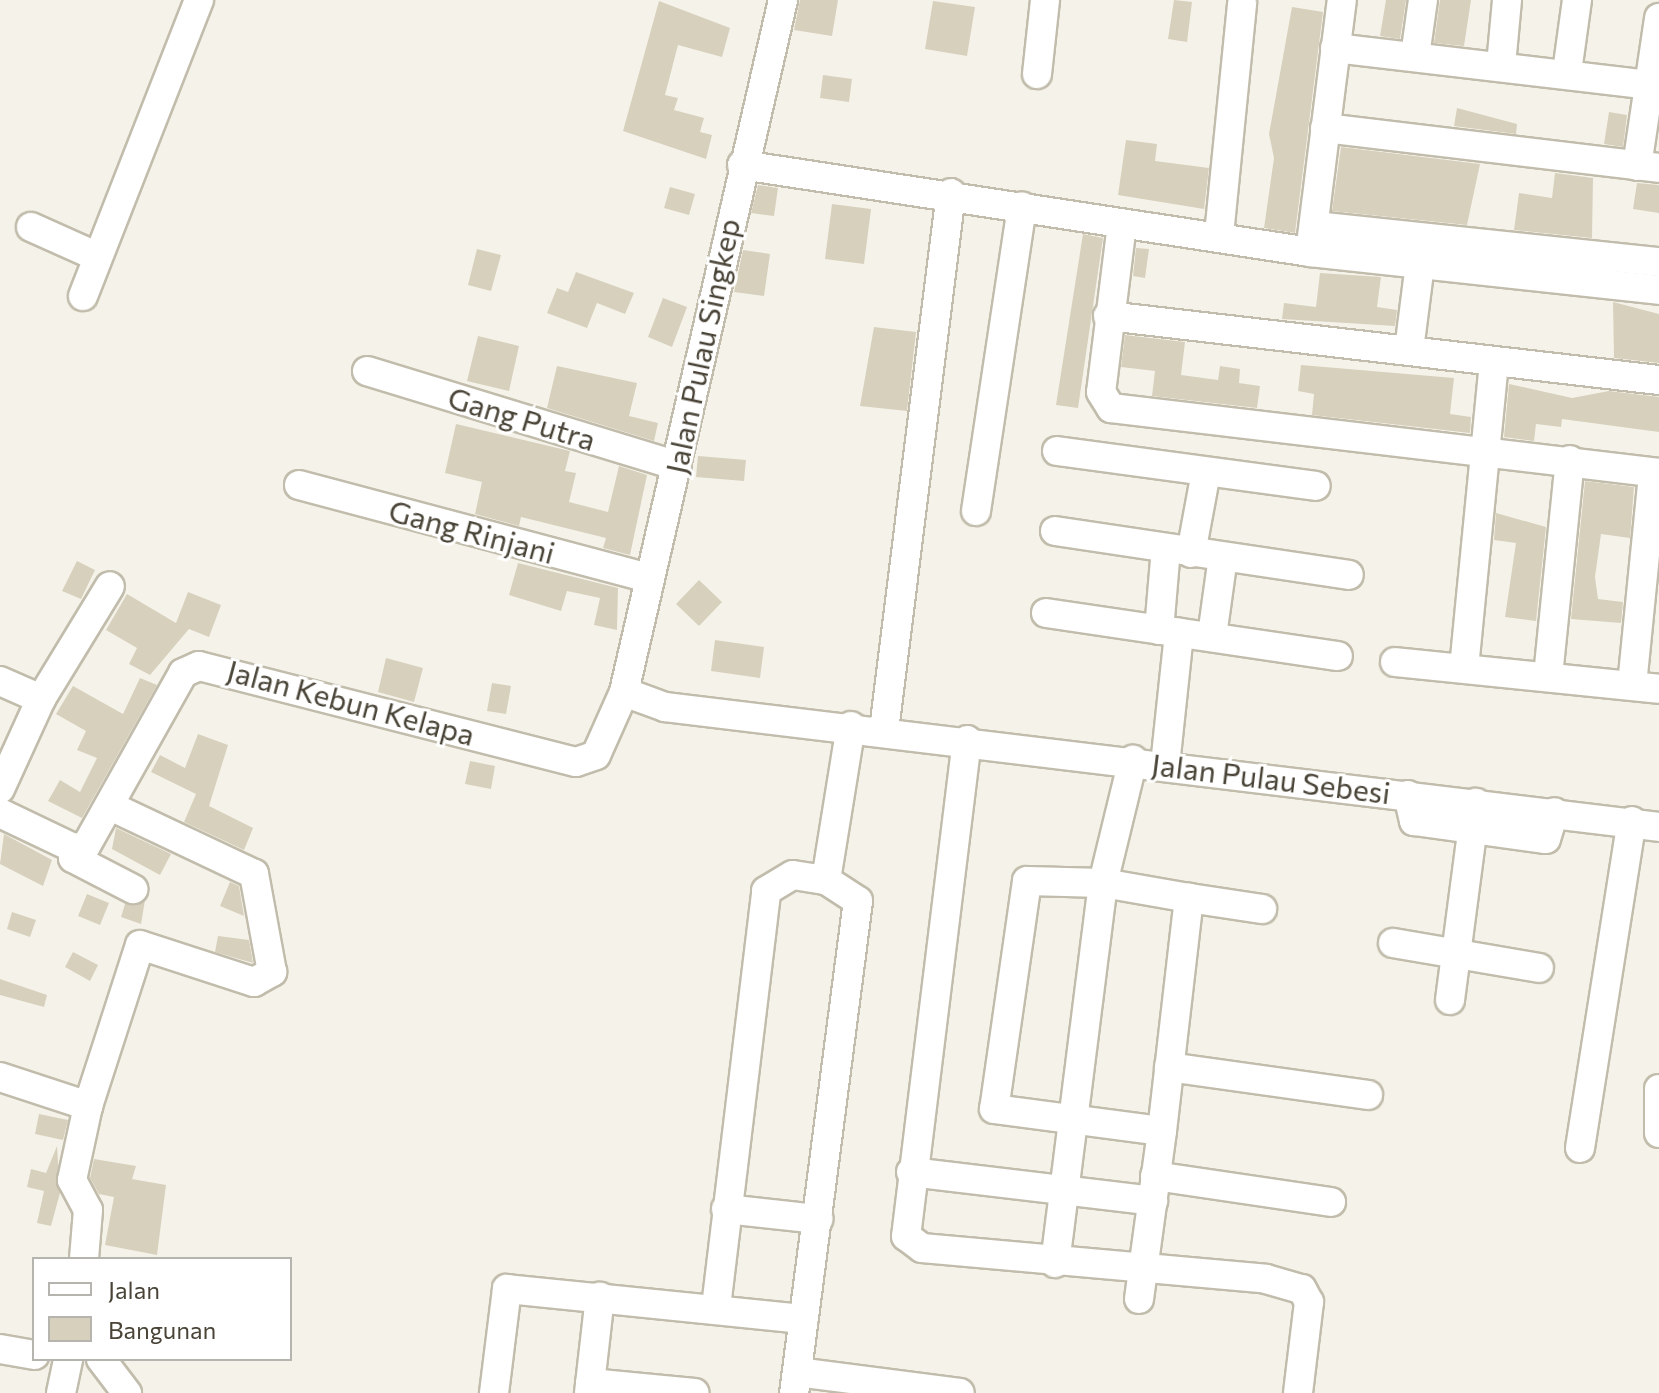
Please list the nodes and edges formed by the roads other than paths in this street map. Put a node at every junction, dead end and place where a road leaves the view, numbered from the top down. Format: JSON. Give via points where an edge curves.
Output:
{"nodes":[{"id":1,"x":199,"y":0,"type":"edge"},
{"id":2,"x":783,"y":0,"type":"edge"},
{"id":3,"x":1045,"y":0,"type":"edge"},
{"id":4,"x":1342,"y":0,"type":"edge"},
{"id":5,"x":1423,"y":0,"type":"edge"},
{"id":6,"x":1507,"y":0,"type":"edge"},
{"id":7,"x":1577,"y":0,"type":"edge"},
{"id":8,"x":1242,"y":3,"type":"dead end"},
{"id":9,"x":1659,"y":18,"type":"edge"},
{"id":10,"x":1335,"y":48,"type":"junction"},
{"id":11,"x":1415,"y":56,"type":"junction"},
{"id":12,"x":1501,"y":65,"type":"junction"},
{"id":13,"x":1567,"y":72,"type":"junction"},
{"id":14,"x":1037,"y":74,"type":"dead end"},
{"id":15,"x":1649,"y":85,"type":"junction"},
{"id":16,"x":1325,"y":128,"type":"junction"},
{"id":17,"x":742,"y":165,"type":"junction"},
{"id":18,"x":1648,"y":167,"type":"edge"},
{"id":19,"x":951,"y":193,"type":"junction"},
{"id":20,"x":1022,"y":206,"type":"junction"},
{"id":21,"x":1122,"y":224,"type":"junction"},
{"id":22,"x":31,"y":227,"type":"dead end"},
{"id":23,"x":1219,"y":235,"type":"junction"},
{"id":24,"x":1312,"y":239,"type":"junction"},
{"id":25,"x":98,"y":257,"type":"junction"},
{"id":26,"x":1659,"y":262,"type":"edge"},
{"id":27,"x":1420,"y":264,"type":"junction"},
{"id":28,"x":1659,"y":290,"type":"edge"},
{"id":29,"x":83,"y":296,"type":"dead end"},
{"id":30,"x":1108,"y":316,"type":"junction"},
{"id":31,"x":1409,"y":350,"type":"junction"},
{"id":32,"x":1494,"y":361,"type":"junction"},
{"id":33,"x":367,"y":371,"type":"dead end"},
{"id":34,"x":1659,"y":380,"type":"edge"},
{"id":35,"x":1057,"y":451,"type":"dead end"},
{"id":36,"x":1485,"y":453,"type":"junction"},
{"id":37,"x":1570,"y":460,"type":"junction"},
{"id":38,"x":677,"y":466,"type":"junction"},
{"id":39,"x":1206,"y":472,"type":"junction"},
{"id":40,"x":1656,"y":473,"type":"edge"},
{"id":41,"x":299,"y":485,"type":"dead end"},
{"id":42,"x":1316,"y":486,"type":"dead end"},
{"id":43,"x":976,"y":511,"type":"dead end"},
{"id":44,"x":1055,"y":531,"type":"dead end"},
{"id":45,"x":1178,"y":551,"type":"junction"},
{"id":46,"x":1223,"y":557,"type":"junction"},
{"id":47,"x":1349,"y":575,"type":"dead end"},
{"id":48,"x":645,"y":577,"type":"junction"},
{"id":49,"x":110,"y":586,"type":"dead end"},
{"id":50,"x":1046,"y":613,"type":"dead end"},
{"id":51,"x":1169,"y":631,"type":"junction"},
{"id":52,"x":1212,"y":636,"type":"junction"},
{"id":53,"x":1338,"y":656,"type":"dead end"},
{"id":54,"x":1395,"y":662,"type":"dead end"},
{"id":55,"x":1464,"y":668,"type":"junction"},
{"id":56,"x":1548,"y":676,"type":"junction"},
{"id":57,"x":0,"y":681,"type":"edge"},
{"id":58,"x":1645,"y":687,"type":"edge"},
{"id":59,"x":624,"y":692,"type":"junction"},
{"id":60,"x":41,"y":699,"type":"junction"},
{"id":61,"x":851,"y":726,"type":"junction"},
{"id":62,"x":884,"y":730,"type":"junction"},
{"id":63,"x":967,"y":740,"type":"junction"},
{"id":64,"x":1133,"y":760,"type":"junction"},
{"id":65,"x":1165,"y":765,"type":"junction"},
{"id":66,"x":0,"y":789,"type":"edge"},
{"id":67,"x":112,"y":807,"type":"junction"},
{"id":68,"x":0,"y":813,"type":"edge"},
{"id":69,"x":1473,"y":816,"type":"junction"},
{"id":70,"x":1645,"y":824,"type":"edge"},
{"id":71,"x":73,"y":848,"type":"junction"},
{"id":72,"x":826,"y":880,"type":"junction"},
{"id":73,"x":1103,"y":883,"type":"junction"},
{"id":74,"x":133,"y":889,"type":"dead end"},
{"id":75,"x":1189,"y":898,"type":"junction"},
{"id":76,"x":1262,"y":909,"type":"dead end"},
{"id":77,"x":1393,"y":943,"type":"dead end"},
{"id":78,"x":1459,"y":953,"type":"junction"},
{"id":79,"x":1539,"y":968,"type":"dead end"},
{"id":80,"x":1450,"y":1000,"type":"dead end"},
{"id":81,"x":1169,"y":1067,"type":"junction"},
{"id":82,"x":0,"y":1077,"type":"edge"},
{"id":83,"x":1659,"y":1089,"type":"edge"},
{"id":84,"x":1368,"y":1095,"type":"dead end"},
{"id":85,"x":88,"y":1106,"type":"junction"},
{"id":86,"x":1072,"y":1116,"type":"junction"},
{"id":87,"x":1162,"y":1131,"type":"junction"},
{"id":88,"x":1659,"y":1133,"type":"edge"},
{"id":89,"x":1580,"y":1148,"type":"dead end"},
{"id":90,"x":911,"y":1172,"type":"junction"},
{"id":91,"x":1154,"y":1188,"type":"junction"},
{"id":92,"x":1063,"y":1190,"type":"junction"},
{"id":93,"x":1331,"y":1202,"type":"dead end"},
{"id":94,"x":726,"y":1209,"type":"junction"},
{"id":95,"x":818,"y":1219,"type":"junction"},
{"id":96,"x":84,"y":1257,"type":"edge"},
{"id":97,"x":1055,"y":1263,"type":"junction"},
{"id":98,"x":1142,"y":1268,"type":"junction"},
{"id":99,"x":600,"y":1297,"type":"junction"},
{"id":100,"x":1139,"y":1299,"type":"dead end"},
{"id":101,"x":716,"y":1307,"type":"junction"},
{"id":102,"x":803,"y":1319,"type":"junction"},
{"id":103,"x":0,"y":1349,"type":"edge"},
{"id":104,"x":32,"y":1355,"type":"edge"},
{"id":105,"x":63,"y":1361,"type":"edge"},
{"id":106,"x":103,"y":1361,"type":"edge"},
{"id":107,"x":796,"y":1383,"type":"edge"},
{"id":108,"x":590,"y":1388,"type":"edge"},
{"id":109,"x":61,"y":1393,"type":"edge"},
{"id":110,"x":127,"y":1393,"type":"edge"},
{"id":111,"x":494,"y":1393,"type":"edge"},
{"id":112,"x":695,"y":1393,"type":"edge"},
{"id":113,"x":960,"y":1393,"type":"edge"},
{"id":114,"x":1298,"y":1393,"type":"edge"}],
"edges":[{"from":1,"to":25,"type":"street"},
{"from":2,"to":17,"type":"street","name":"Jalan Pulau Singkep"},
{"from":3,"to":14,"type":"street"},
{"from":4,"to":10,"type":"street"},
{"from":5,"to":11,"type":"street"},
{"from":6,"to":12,"type":"street"},
{"from":7,"to":13,"type":"street"},
{"from":8,"to":23,"type":"street"},
{"from":9,"to":15,"type":"street"},
{"from":10,"to":11,"type":"street"},
{"from":10,"to":16,"type":"street"},
{"from":11,"to":12,"type":"street"},
{"from":12,"to":13,"type":"street"},
{"from":13,"to":15,"type":"street"},
{"from":15,"to":18,"type":"street"},
{"from":16,"to":18,"type":"street"},
{"from":16,"to":24,"type":"street"},
{"from":17,"to":19,"type":"street"},
{"from":17,"to":38,"type":"street","name":"Jalan Pulau Singkep"},
{"from":19,"to":20,"type":"street"},
{"from":19,"to":62,"type":"street"},
{"from":20,"to":21,"type":"street"},
{"from":20,"to":43,"type":"street"},
{"from":21,"to":23,"type":"street"},
{"from":21,"to":30,"type":"street"},
{"from":22,"to":25,"type":"street"},
{"from":23,"to":24,"type":"street"},
{"from":24,"to":26,"type":"street"},
{"from":24,"to":27,"type":"street"},
{"from":25,"to":29,"type":"street"},
{"from":27,"to":28,"type":"street"},
{"from":27,"to":31,"type":"street"},
{"from":30,"to":31,"type":"street"},
{"from":30,"to":36,"type":"street","via":[[1101,392],[1111,408]]},
{"from":31,"to":32,"type":"street"},
{"from":32,"to":34,"type":"street"},
{"from":32,"to":36,"type":"street"},
{"from":33,"to":38,"type":"street","name":"Gang Putra"},
{"from":35,"to":39,"type":"street"},
{"from":36,"to":37,"type":"street"},
{"from":36,"to":55,"type":"street"},
{"from":37,"to":40,"type":"street"},
{"from":37,"to":56,"type":"street"},
{"from":38,"to":48,"type":"street","name":"Jalan Pulau Singkep"},
{"from":39,"to":42,"type":"street"},
{"from":39,"to":45,"type":"street"},
{"from":40,"to":58,"type":"street"},
{"from":41,"to":48,"type":"street","name":"Gang Rinjani"},
{"from":44,"to":45,"type":"street"},
{"from":45,"to":46,"type":"street"},
{"from":45,"to":51,"type":"street"},
{"from":46,"to":47,"type":"street"},
{"from":46,"to":52,"type":"street"},
{"from":48,"to":59,"type":"street","name":"Jalan Pulau Singkep"},
{"from":49,"to":60,"type":"street"},
{"from":50,"to":51,"type":"street"},
{"from":51,"to":52,"type":"street"},
{"from":51,"to":65,"type":"street"},
{"from":52,"to":53,"type":"street"},
{"from":54,"to":55,"type":"street"},
{"from":55,"to":56,"type":"street"},
{"from":56,"to":58,"type":"street"},
{"from":57,"to":60,"type":"street"},
{"from":59,"to":61,"type":"street","name":"Jalan Pulau Sebesi","via":[[654,706]]},
{"from":59,"to":67,"type":"street","name":"Jalan Kebun Kelapa","via":[[596,755],[576,762],[199,666],[183,673]]},
{"from":60,"to":66,"type":"street"},
{"from":61,"to":62,"type":"street","name":"Jalan Pulau Sebesi"},
{"from":61,"to":72,"type":"street"},
{"from":62,"to":63,"type":"street","name":"Jalan Pulau Sebesi"},
{"from":63,"to":64,"type":"street","name":"Jalan Pulau Sebesi"},
{"from":63,"to":90,"type":"street"},
{"from":64,"to":65,"type":"street","name":"Jalan Pulau Sebesi"},
{"from":64,"to":73,"type":"street"},
{"from":65,"to":69,"type":"street","name":"Jalan Pulau Sebesi","via":[[1408,795]]},
{"from":67,"to":71,"type":"street","name":"Jalan Kebun Kelapa","via":[[96,838]]},
{"from":67,"to":85,"type":"street","via":[[254,874],[272,972],[254,982],[140,945]]},
{"from":68,"to":71,"type":"street"},
{"from":69,"to":70,"type":"street","name":"Jalan Pulau Sebesi","via":[[1554,812]]},
{"from":69,"to":78,"type":"street"},
{"from":70,"to":89,"type":"street"},
{"from":71,"to":74,"type":"street","via":[[73,858]]},
{"from":72,"to":94,"type":"street","via":[[793,875],[766,891]]},
{"from":72,"to":95,"type":"street","via":[[858,901]]},
{"from":73,"to":75,"type":"street"},
{"from":73,"to":86,"type":"street"},
{"from":73,"to":86,"type":"street","via":[[1027,881],[1006,998],[994,1109]]},
{"from":75,"to":76,"type":"street"},
{"from":75,"to":81,"type":"street"},
{"from":77,"to":78,"type":"street"},
{"from":78,"to":79,"type":"street"},
{"from":78,"to":80,"type":"street"},
{"from":81,"to":84,"type":"street"},
{"from":81,"to":87,"type":"street"},
{"from":82,"to":85,"type":"street"},
{"from":83,"to":88,"type":"street"},
{"from":85,"to":96,"type":"street","via":[[72,1180],[88,1210]]},
{"from":86,"to":87,"type":"street"},
{"from":86,"to":92,"type":"street"},
{"from":87,"to":91,"type":"street"},
{"from":90,"to":92,"type":"street"},
{"from":90,"to":97,"type":"street","via":[[909,1242]]},
{"from":91,"to":92,"type":"street"},
{"from":91,"to":93,"type":"street"},
{"from":91,"to":98,"type":"street"},
{"from":92,"to":97,"type":"street"},
{"from":94,"to":95,"type":"street"},
{"from":94,"to":101,"type":"street"},
{"from":95,"to":102,"type":"street"},
{"from":97,"to":98,"type":"street"},
{"from":98,"to":100,"type":"street"},
{"from":98,"to":114,"type":"street","via":[[1266,1279],[1302,1289],[1309,1302]]},
{"from":99,"to":101,"type":"street"},
{"from":99,"to":108,"type":"street"},
{"from":99,"to":111,"type":"street","via":[[507,1289]]},
{"from":101,"to":102,"type":"street"},
{"from":102,"to":107,"type":"street"},
{"from":103,"to":104,"type":"street"},
{"from":105,"to":109,"type":"street"},
{"from":106,"to":110,"type":"street"},
{"from":107,"to":113,"type":"street"},
{"from":108,"to":112,"type":"street"}]}
